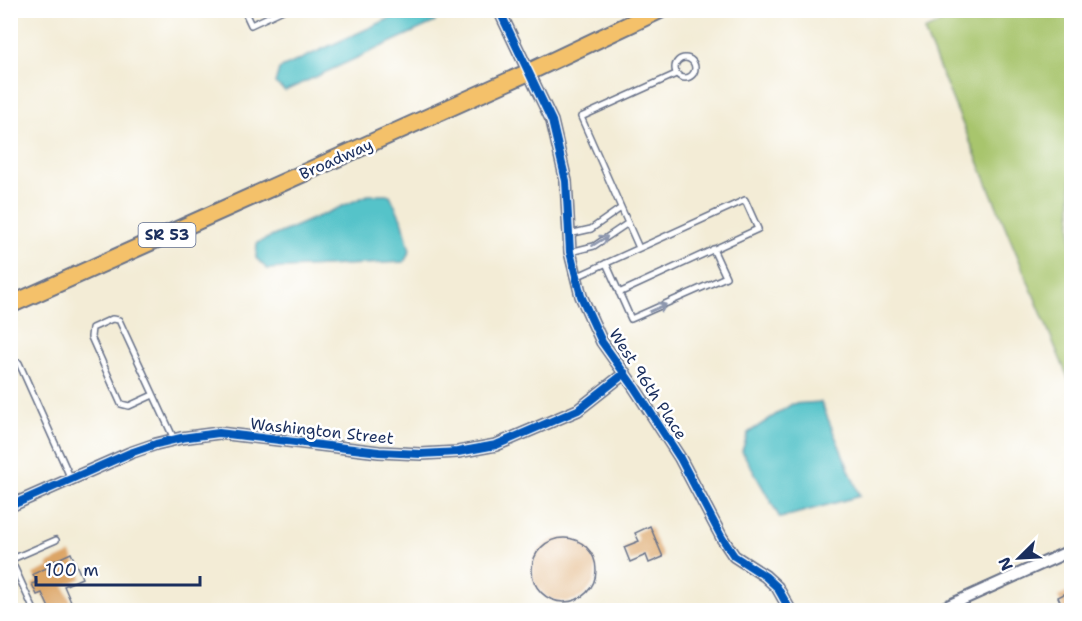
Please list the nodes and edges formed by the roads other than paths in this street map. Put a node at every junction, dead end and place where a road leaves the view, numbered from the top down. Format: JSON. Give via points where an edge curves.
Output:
{"nodes":[{"id":1,"x":244,"y":10,"type":"edge"},
{"id":2,"x":283,"y":10,"type":"edge"},
{"id":3,"x":499,"y":10,"type":"edge"},
{"id":4,"x":660,"y":10,"type":"edge"},
{"id":5,"x":529,"y":72,"type":"junction"},
{"id":6,"x":676,"y":74,"type":"dead end"},
{"id":7,"x":621,"y":208,"type":"junction"},
{"id":8,"x":628,"y":223,"type":"junction"},
{"id":9,"x":569,"y":234,"type":"junction"},
{"id":10,"x":639,"y":248,"type":"junction"},
{"id":11,"x":713,"y":249,"type":"junction"},
{"id":12,"x":570,"y":252,"type":"junction"},
{"id":13,"x":606,"y":263,"type":"junction"},
{"id":14,"x":576,"y":277,"type":"junction"},
{"id":15,"x":619,"y":293,"type":"junction"},
{"id":16,"x":10,"y":305,"type":"edge"},
{"id":17,"x":19,"y":363,"type":"dead end"},
{"id":18,"x":625,"y":373,"type":"junction"},
{"id":19,"x":153,"y":395,"type":"junction"},
{"id":20,"x":174,"y":439,"type":"junction"},
{"id":21,"x":71,"y":479,"type":"junction"},
{"id":22,"x":10,"y":506,"type":"edge"},
{"id":23,"x":56,"y":540,"type":"dead end"},
{"id":24,"x":1071,"y":550,"type":"edge"},
{"id":25,"x":11,"y":560,"type":"edge"},
{"id":26,"x":33,"y":608,"type":"dead end"},
{"id":27,"x":790,"y":610,"type":"edge"},
{"id":28,"x":939,"y":610,"type":"edge"}],
"edges":[{"from":1,"to":2,"type":"lane","via":[[251,25]]},
{"from":3,"to":5,"type":"street","name":"West 96th Place"},
{"from":4,"to":5,"type":"main road","name":"Broadway","number":"SR 53"},
{"from":5,"to":9,"type":"street","name":"West 96th Place","via":[[552,121],[566,181]]},
{"from":5,"to":16,"type":"main road","name":"Broadway","number":"SR 53"},
{"from":6,"to":7,"type":"lane","via":[[580,117]]},
{"from":7,"to":8,"type":"lane"},
{"from":7,"to":9,"type":"lane","via":[[591,230]]},
{"from":8,"to":10,"type":"lane"},
{"from":12,"to":8,"type":"lane","one_way":true,"via":[[594,246]]},
{"from":9,"to":12,"type":"street","name":"West 96th Place"},
{"from":10,"to":11,"type":"lane","via":[[745,200],[758,229]]},
{"from":10,"to":13,"type":"lane"},
{"from":11,"to":15,"type":"lane"},
{"from":15,"to":11,"type":"lane","one_way":true,"via":[[632,319],[726,277]]},
{"from":12,"to":14,"type":"street","name":"West 96th Place"},
{"from":13,"to":14,"type":"lane"},
{"from":13,"to":15,"type":"lane"},
{"from":14,"to":18,"type":"street","name":"West 96th Place","via":[[602,342]]},
{"from":17,"to":21,"type":"lane"},
{"from":18,"to":20,"type":"street","name":"Washington Street","via":[[578,410],[496,445],[458,452],[379,452],[219,433]]},
{"from":18,"to":27,"type":"street","name":"West 96th Place","via":[[680,458],[734,556],[777,587]]},
{"from":19,"to":19,"type":"lane","via":[[119,320],[92,328],[90,337],[121,404],[129,406]]},
{"from":19,"to":20,"type":"lane"},
{"from":20,"to":21,"type":"street","name":"Washington Street"},
{"from":21,"to":22,"type":"street","name":"Washington Street"},
{"from":23,"to":25,"type":"lane"},
{"from":24,"to":28,"type":"street"},
{"from":25,"to":26,"type":"lane"}]}
